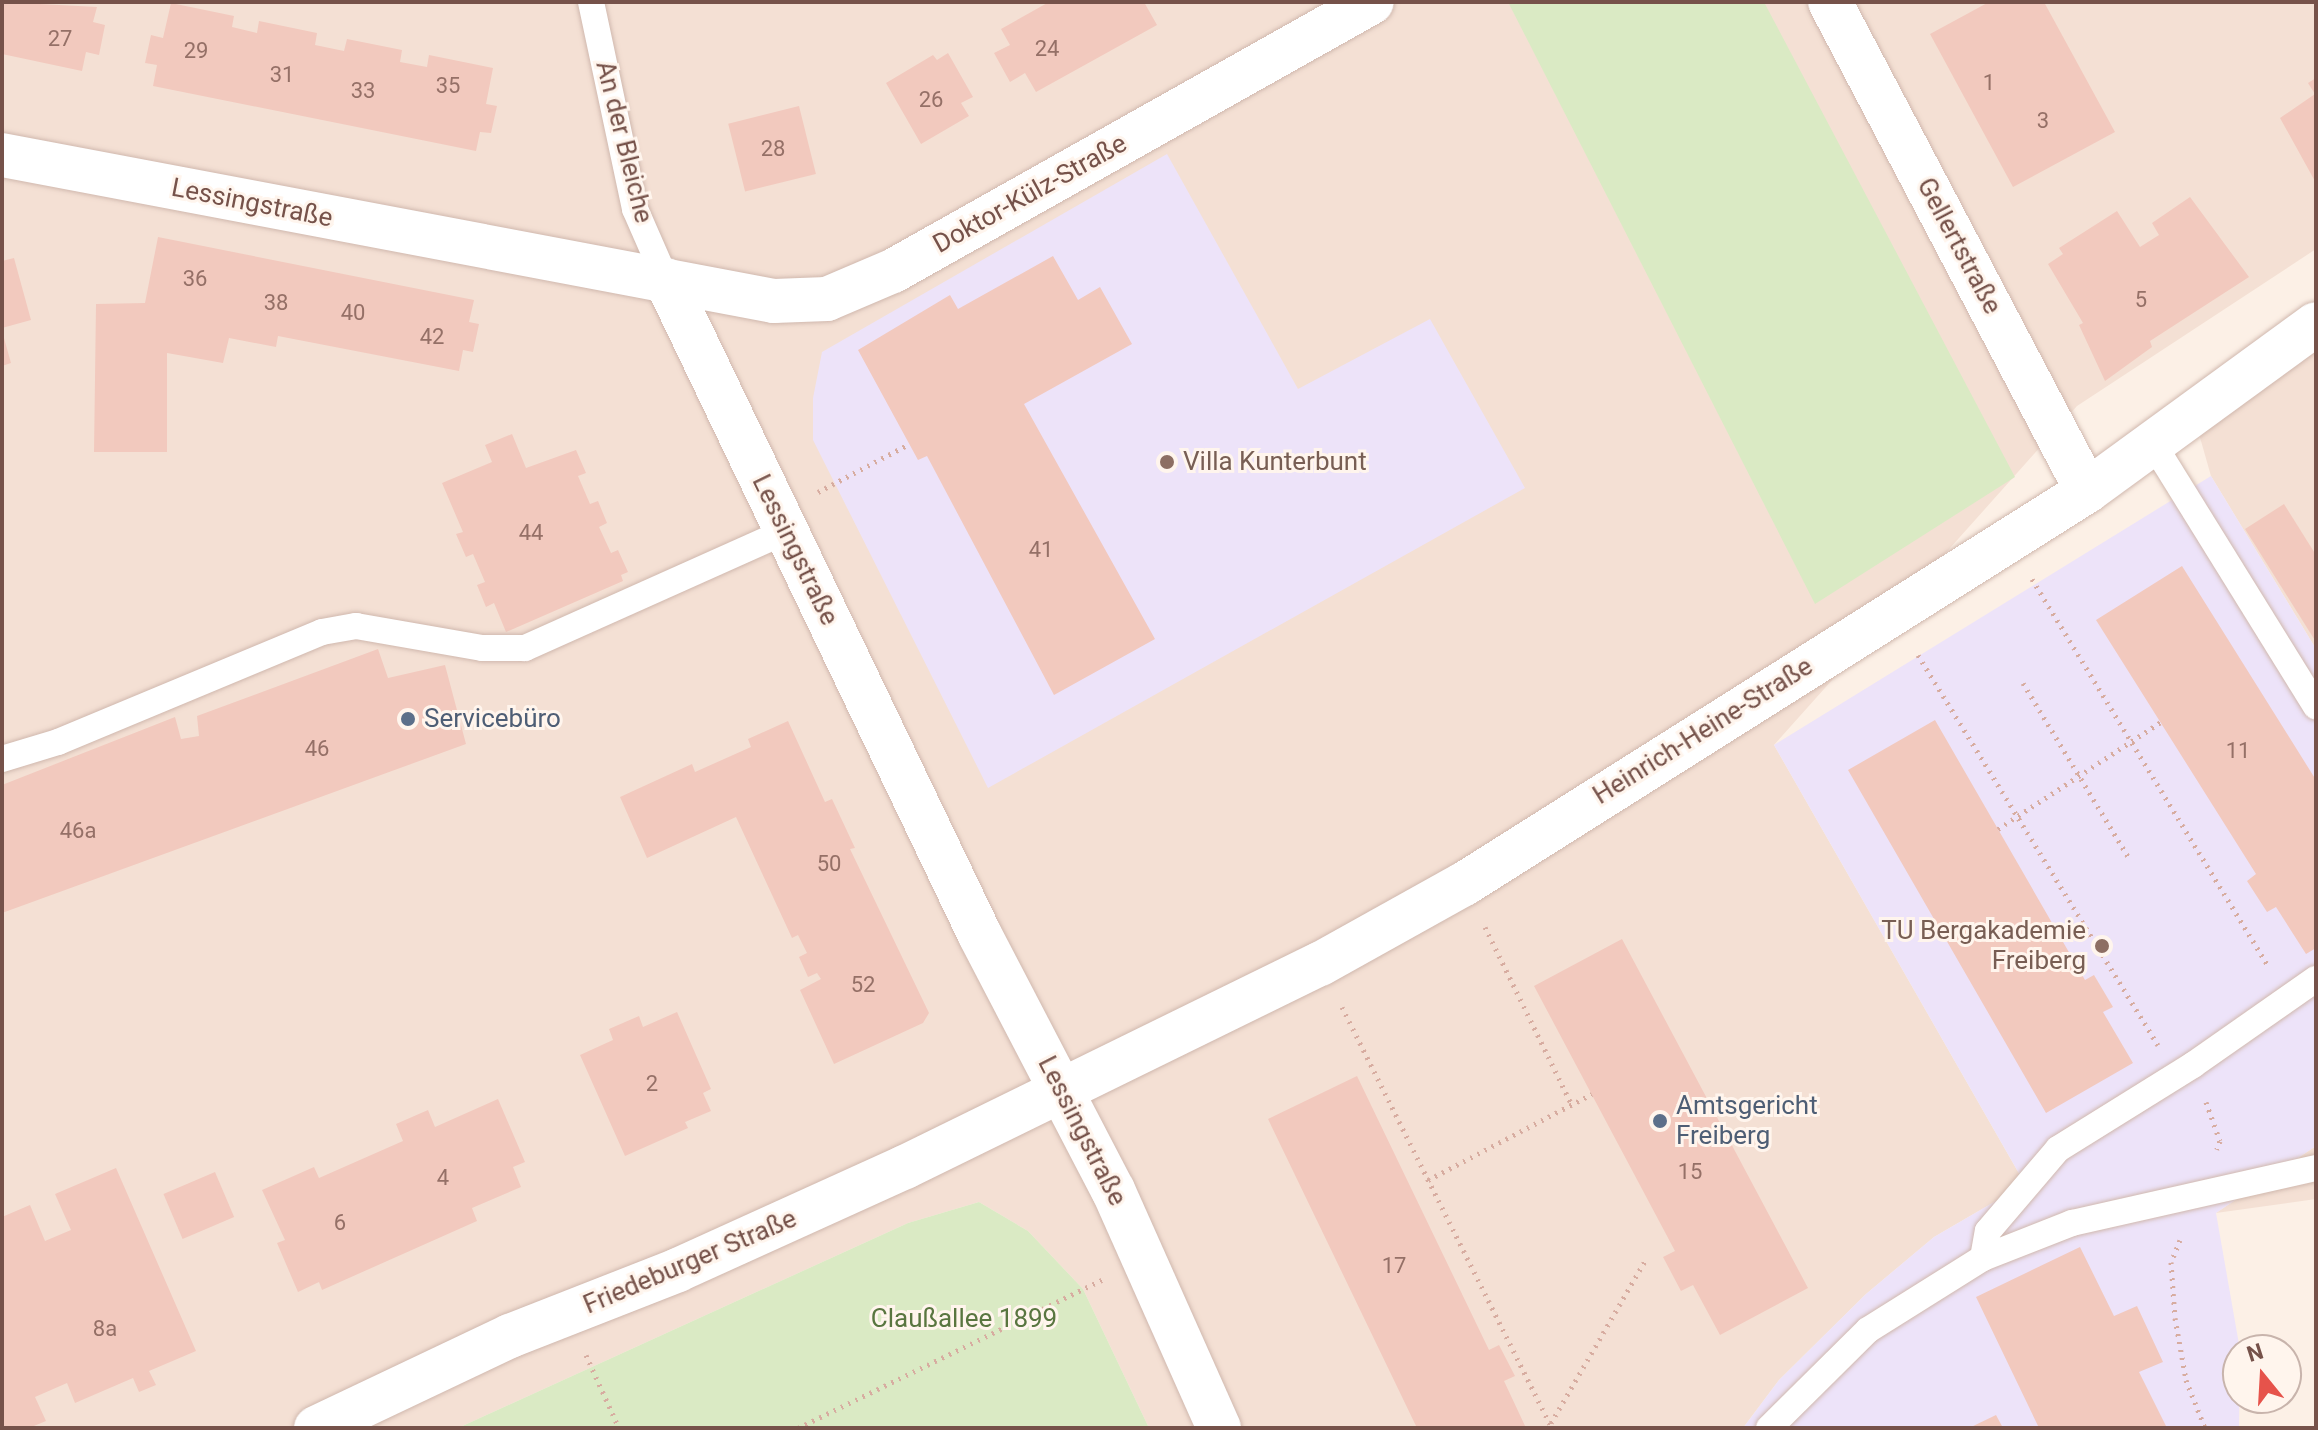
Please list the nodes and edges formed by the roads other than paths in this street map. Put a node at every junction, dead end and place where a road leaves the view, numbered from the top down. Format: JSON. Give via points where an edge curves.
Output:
{"nodes":[{"id":1,"x":591,"y":2,"type":"edge"},
{"id":2,"x":1372,"y":2,"type":"edge"},
{"id":3,"x":1830,"y":2,"type":"edge"},
{"id":4,"x":2,"y":155,"type":"edge"},
{"id":5,"x":666,"y":280,"type":"junction"},
{"id":6,"x":2316,"y":324,"type":"edge"},
{"id":7,"x":2152,"y":442,"type":"junction"},
{"id":8,"x":2087,"y":491,"type":"junction"},
{"id":9,"x":782,"y":522,"type":"junction"},
{"id":10,"x":2316,"y":706,"type":"edge"},
{"id":11,"x":2,"y":759,"type":"edge"},
{"id":12,"x":2316,"y":979,"type":"edge"},
{"id":13,"x":1062,"y":1091,"type":"junction"},
{"id":14,"x":2316,"y":1168,"type":"edge"},
{"id":15,"x":1983,"y":1258,"type":"junction"},
{"id":16,"x":316,"y":1428,"type":"edge"},
{"id":17,"x":1219,"y":1428,"type":"edge"},
{"id":18,"x":1769,"y":1428,"type":"edge"}],
"edges":[{"from":1,"to":5,"type":"lane","name":"An der Bleiche","via":[[635,209]]},
{"from":2,"to":5,"type":"street","name":"Doktor-Külz-Straße","via":[[893,271],[827,299],[774,301]]},
{"from":3,"to":8,"type":"street","name":"Gellertstraße"},
{"from":4,"to":5,"type":"street","name":"Lessingstraße"},
{"from":5,"to":9,"type":"street","name":"Lessingstraße"},
{"from":6,"to":7,"type":"street","name":"Heinrich-Heine-Straße"},
{"from":7,"to":8,"type":"street","name":"Heinrich-Heine-Straße"},
{"from":7,"to":10,"type":"lane"},
{"from":8,"to":13,"type":"street","name":"Heinrich-Heine-Straße","via":[[1464,884],[1320,964]]},
{"from":9,"to":11,"type":"lane","via":[[525,648],[482,648],[356,626],[322,632],[58,742]]},
{"from":9,"to":13,"type":"street","name":"Lessingstraße","via":[[980,935]]},
{"from":12,"to":15,"type":"lane","via":[[2058,1149],[1988,1231]]},
{"from":13,"to":16,"type":"street","name":"Friedeburger Straße","via":[[905,1167]]},
{"from":13,"to":17,"type":"street","name":"Lessingstraße"},
{"from":14,"to":15,"type":"lane","via":[[2072,1223]]},
{"from":15,"to":18,"type":"lane","via":[[1868,1330]]}]}
